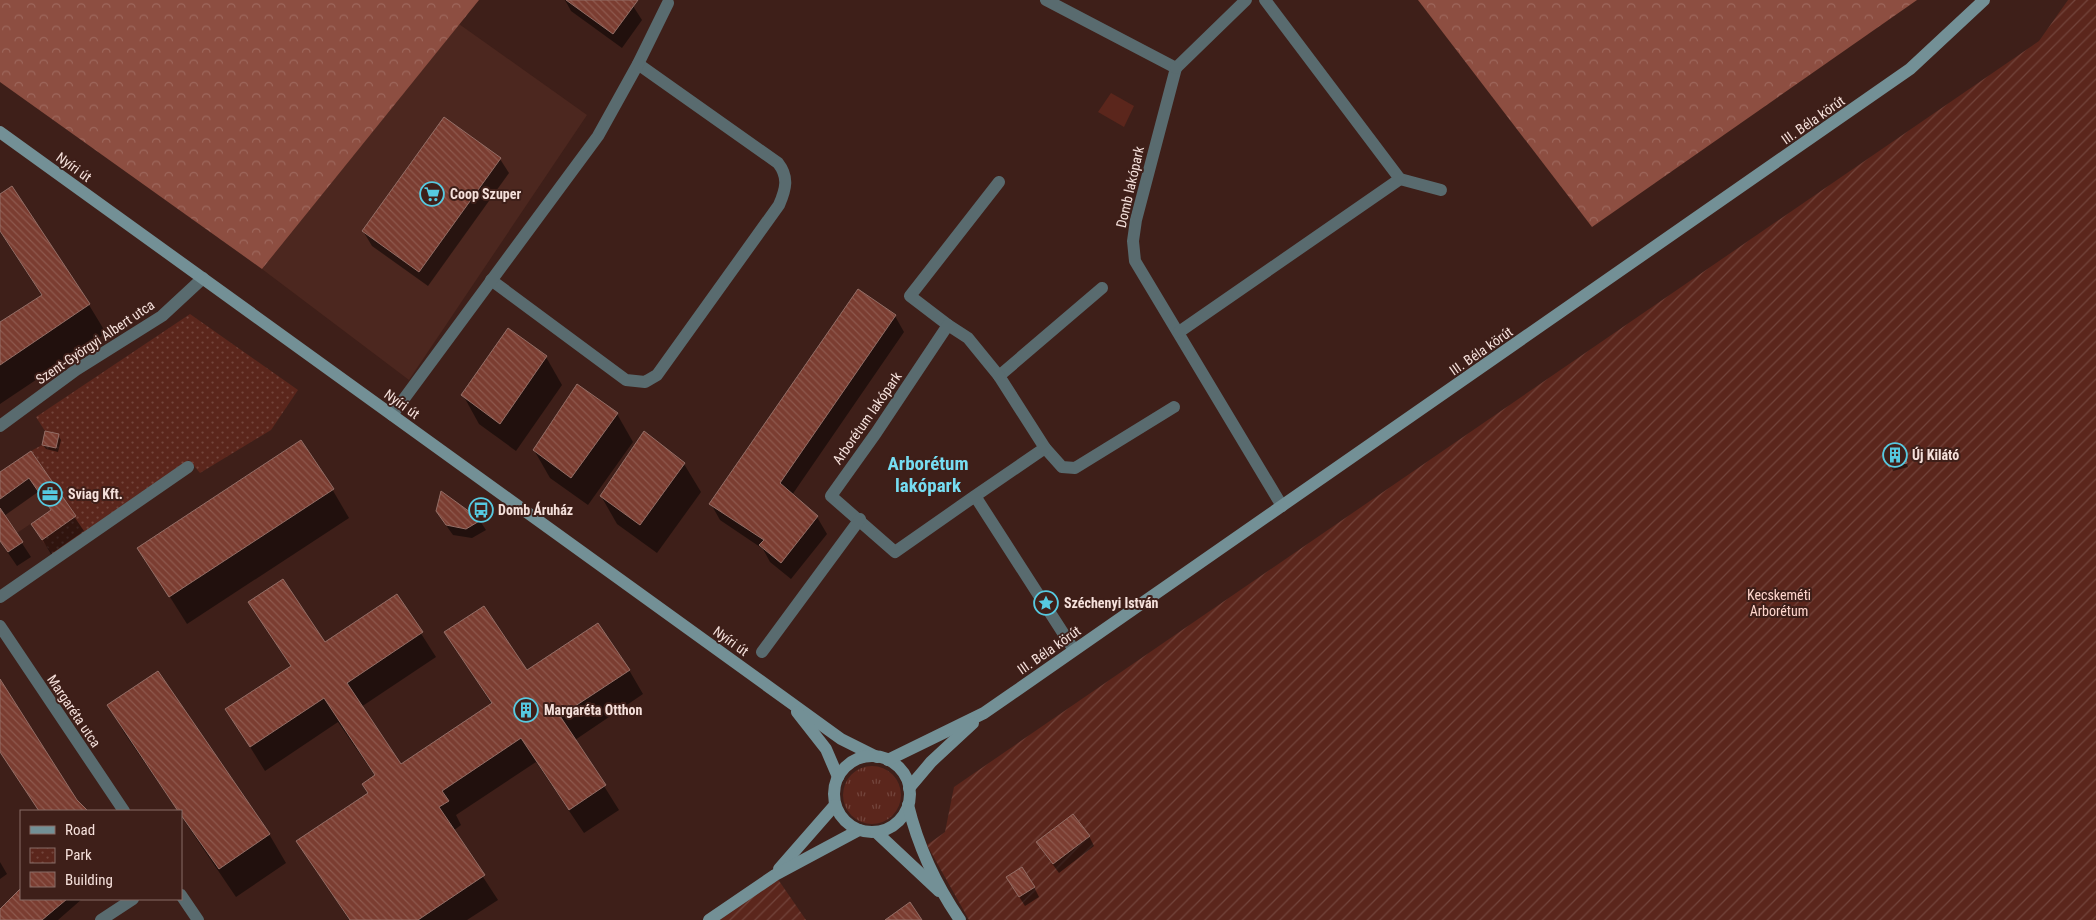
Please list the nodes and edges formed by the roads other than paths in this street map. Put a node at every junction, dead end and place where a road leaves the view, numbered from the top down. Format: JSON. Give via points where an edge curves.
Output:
{"nodes":[{"id":1,"x":1046,"y":0,"type":"edge"},
{"id":2,"x":1246,"y":0,"type":"edge"},
{"id":3,"x":1265,"y":0,"type":"edge"},
{"id":4,"x":1984,"y":0,"type":"edge"},
{"id":5,"x":668,"y":3,"type":"dead end"},
{"id":6,"x":638,"y":64,"type":"junction"},
{"id":7,"x":1176,"y":68,"type":"junction"},
{"id":8,"x":0,"y":132,"type":"edge"},
{"id":9,"x":1400,"y":179,"type":"junction"},
{"id":10,"x":999,"y":182,"type":"dead end"},
{"id":11,"x":1442,"y":190,"type":"dead end"},
{"id":12,"x":203,"y":278,"type":"junction"},
{"id":13,"x":491,"y":280,"type":"junction"},
{"id":14,"x":1102,"y":288,"type":"dead end"},
{"id":15,"x":948,"y":325,"type":"junction"},
{"id":16,"x":1179,"y":332,"type":"junction"},
{"id":17,"x":999,"y":376,"type":"junction"},
{"id":18,"x":1174,"y":407,"type":"dead end"},
{"id":19,"x":392,"y":416,"type":"junction"},
{"id":20,"x":0,"y":426,"type":"edge"},
{"id":21,"x":1045,"y":448,"type":"junction"},
{"id":22,"x":188,"y":467,"type":"dead end"},
{"id":23,"x":974,"y":496,"type":"junction"},
{"id":24,"x":1282,"y":506,"type":"junction"},
{"id":25,"x":860,"y":519,"type":"junction"},
{"id":26,"x":0,"y":597,"type":"edge"},
{"id":27,"x":0,"y":626,"type":"edge"},
{"id":28,"x":1074,"y":650,"type":"junction"},
{"id":29,"x":762,"y":652,"type":"dead end"},
{"id":30,"x":788,"y":700,"type":"junction"},
{"id":31,"x":984,"y":713,"type":"junction"},
{"id":32,"x":882,"y":758,"type":"junction"},
{"id":33,"x":838,"y":777,"type":"junction"},
{"id":34,"x":909,"y":788,"type":"junction"},
{"id":35,"x":835,"y":805,"type":"junction"},
{"id":36,"x":908,"y":805,"type":"junction"},
{"id":37,"x":123,"y":810,"type":"edge"},
{"id":38,"x":859,"y":830,"type":"junction"},
{"id":39,"x":876,"y":832,"type":"junction"},
{"id":40,"x":774,"y":875,"type":"junction"},
{"id":41,"x":182,"y":896,"type":"edge"},
{"id":42,"x":946,"y":898,"type":"junction"},
{"id":43,"x":131,"y":900,"type":"edge"},
{"id":44,"x":101,"y":920,"type":"edge"},
{"id":45,"x":198,"y":920,"type":"edge"},
{"id":46,"x":709,"y":920,"type":"edge"},
{"id":47,"x":960,"y":920,"type":"edge"}],
"edges":[{"from":1,"to":7,"type":"street"},
{"from":2,"to":7,"type":"street"},
{"from":3,"to":9,"type":"street"},
{"from":4,"to":24,"type":"street","name":"III. Béla körút","via":[[1902,75]]},
{"from":5,"to":6,"type":"street"},
{"from":6,"to":13,"type":"street","via":[[598,136]]},
{"from":6,"to":13,"type":"street","via":[[778,163],[785,173],[786,184],[780,205],[657,375],[646,382],[626,380]]},
{"from":7,"to":16,"type":"street","name":"Domb lakópark","via":[[1136,220],[1133,247],[1141,273]]},
{"from":8,"to":12,"type":"street","name":"Nyíri út"},
{"from":9,"to":11,"type":"street"},
{"from":9,"to":16,"type":"street"},
{"from":10,"to":15,"type":"street","via":[[910,296]]},
{"from":12,"to":19,"type":"street","name":"Nyíri út"},
{"from":12,"to":20,"type":"street","name":"Szent-Györgyi Albert utca","via":[[162,316],[76,370]]},
{"from":13,"to":19,"type":"street"},
{"from":14,"to":17,"type":"street"},
{"from":15,"to":17,"type":"street","via":[[968,338]]},
{"from":15,"to":25,"type":"street","name":"Arborétum lakópark","via":[[831,496]]},
{"from":16,"to":24,"type":"street","name":"Domb lakópark"},
{"from":17,"to":21,"type":"street"},
{"from":18,"to":21,"type":"street","via":[[1075,468],[1062,467]]},
{"from":19,"to":30,"type":"street","name":"Nyíri út"},
{"from":21,"to":23,"type":"street","name":"Arborétum lakópark"},
{"from":22,"to":26,"type":"street"},
{"from":23,"to":25,"type":"street","name":"Arborétum lakópark","via":[[895,552]]},
{"from":23,"to":28,"type":"street"},
{"from":24,"to":28,"type":"street","name":"III. Béla körút"},
{"from":25,"to":29,"type":"street"},
{"from":27,"to":37,"type":"street","name":"Margaréta utca"},
{"from":28,"to":31,"type":"street","name":"III. Béla körút"},
{"from":30,"to":32,"type":"street","name":"Nyíri út","via":[[841,739]]},
{"from":30,"to":33,"type":"street","name":"Nyíri út","via":[[826,749]]},
{"from":31,"to":32,"type":"street","name":"III. Béla körút"},
{"from":31,"to":34,"type":"street","name":"III. Béla körút","via":[[930,762]]},
{"from":32,"to":33,"type":"street","via":[[865,757],[854,761]]},
{"from":32,"to":34,"type":"street","via":[[898,767]]},
{"from":33,"to":35,"type":"street"},
{"from":34,"to":36,"type":"street"},
{"from":35,"to":38,"type":"street","via":[[840,816]]},
{"from":35,"to":40,"type":"street"},
{"from":36,"to":39,"type":"street","via":[[896,824]]},
{"from":36,"to":42,"type":"street","via":[[920,845]]},
{"from":38,"to":39,"type":"street"},
{"from":38,"to":40,"type":"street"},
{"from":39,"to":42,"type":"street"},
{"from":40,"to":46,"type":"street"},
{"from":41,"to":45,"type":"street"},
{"from":42,"to":47,"type":"street"},
{"from":43,"to":44,"type":"street"}]}
